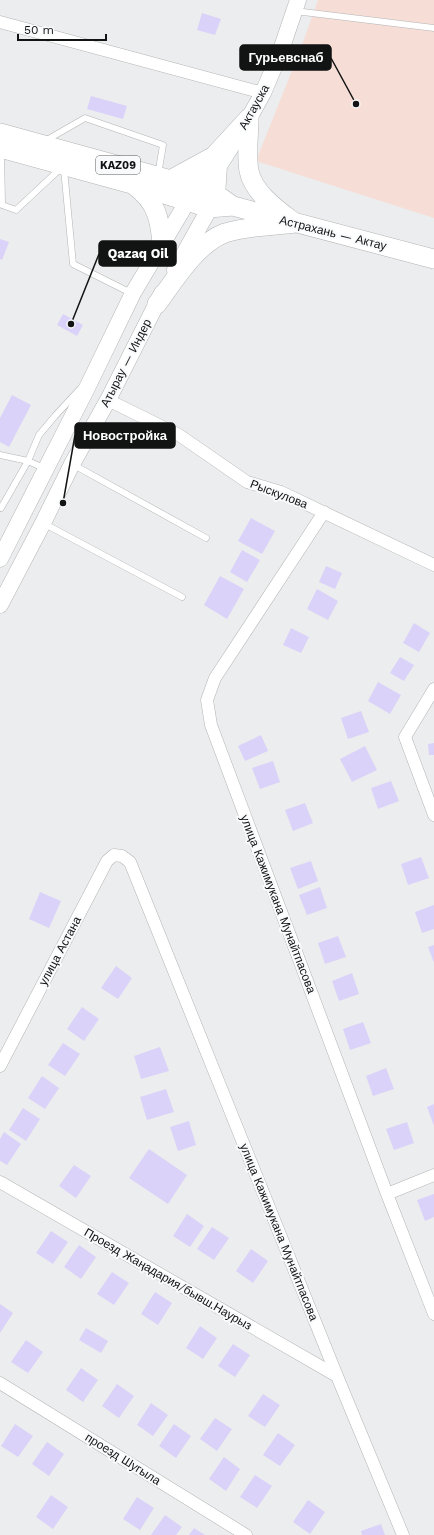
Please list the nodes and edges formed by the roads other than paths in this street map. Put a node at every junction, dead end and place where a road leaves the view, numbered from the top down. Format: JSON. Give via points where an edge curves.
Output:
{"nodes":[{"id":1,"x":296,"y":5,"type":"edge"},
{"id":2,"x":0,"y":22,"type":"edge"},
{"id":3,"x":434,"y":28,"type":"edge"},
{"id":4,"x":263,"y":93,"type":"junction"},
{"id":5,"x":249,"y":118,"type":"junction"},
{"id":6,"x":0,"y":143,"type":"edge"},
{"id":7,"x":40,"y":144,"type":"junction"},
{"id":8,"x":64,"y":166,"type":"junction"},
{"id":9,"x":219,"y":166,"type":"junction"},
{"id":10,"x":164,"y":178,"type":"junction"},
{"id":11,"x":132,"y":184,"type":"junction"},
{"id":12,"x":192,"y":194,"type":"junction"},
{"id":13,"x":213,"y":201,"type":"junction"},
{"id":14,"x":295,"y":223,"type":"junction"},
{"id":15,"x":162,"y":244,"type":"junction"},
{"id":16,"x":434,"y":259,"type":"edge"},
{"id":17,"x":133,"y":293,"type":"junction"},
{"id":18,"x":157,"y":304,"type":"junction"},
{"id":19,"x":91,"y":377,"type":"junction"},
{"id":20,"x":108,"y":400,"type":"junction"},
{"id":21,"x":0,"y":455,"type":"edge"},
{"id":22,"x":28,"y":461,"type":"junction"},
{"id":23,"x":72,"y":464,"type":"junction"},
{"id":24,"x":46,"y":469,"type":"junction"},
{"id":25,"x":1,"y":508,"type":"dead end"},
{"id":26,"x":324,"y":512,"type":"junction"},
{"id":27,"x":43,"y":523,"type":"junction"},
{"id":28,"x":206,"y":538,"type":"dead end"},
{"id":29,"x":0,"y":559,"type":"edge"},
{"id":30,"x":434,"y":565,"type":"edge"},
{"id":31,"x":182,"y":597,"type":"dead end"},
{"id":32,"x":0,"y":605,"type":"edge"},
{"id":33,"x":434,"y":689,"type":"edge"},
{"id":34,"x":434,"y":815,"type":"edge"},
{"id":35,"x":130,"y":862,"type":"joint"},
{"id":36,"x":0,"y":1066,"type":"edge"},
{"id":37,"x":434,"y":1175,"type":"edge"},
{"id":38,"x":0,"y":1182,"type":"edge"},
{"id":39,"x":387,"y":1194,"type":"junction"},
{"id":40,"x":434,"y":1314,"type":"edge"},
{"id":41,"x":337,"y":1376,"type":"junction"},
{"id":42,"x":0,"y":1383,"type":"edge"},
{"id":43,"x":246,"y":1535,"type":"edge"},
{"id":44,"x":403,"y":1535,"type":"edge"}],
"edges":[{"from":1,"to":3,"type":"lane"},
{"from":1,"to":4,"type":"main road","name":"Актауска"},
{"from":2,"to":4,"type":"street"},
{"from":4,"to":5,"type":"main road","name":"Актауска"},
{"from":5,"to":9,"type":"main road","name":"Актауска"},
{"from":5,"to":10,"type":"highway","via":[[214,156]]},
{"from":5,"to":14,"type":"highway","via":[[249,172],[265,199]]},
{"from":6,"to":7,"type":"highway","name":"Астрахань — Актау","number":"KAZ09"},
{"from":6,"to":8,"type":"highway","name":"Астрахань — Актау","number":"KAZ09"},
{"from":6,"to":8,"type":"lane","via":[[2,205],[16,210]]},
{"from":7,"to":10,"type":"highway","name":"Астрахань — Актау","number":"KAZ09"},
{"from":7,"to":10,"type":"lane","via":[[85,118],[163,146]]},
{"from":8,"to":11,"type":"highway","name":"Астрахань — Актау","number":"KAZ09"},
{"from":8,"to":17,"type":"lane","via":[[72,264]]},
{"from":9,"to":12,"type":"main road","name":"Актауска"},
{"from":9,"to":13,"type":"main road","name":"Актауска"},
{"from":10,"to":12,"type":"highway","name":"Астрахань — Актау","number":"KAZ09"},
{"from":11,"to":12,"type":"highway","name":"Астрахань — Актау","number":"KAZ09"},
{"from":11,"to":15,"type":"highway","via":[[146,195],[155,207]]},
{"from":12,"to":13,"type":"highway","name":"Астрахань — Актау","number":"KAZ09"},
{"from":12,"to":15,"type":"main road","name":"Атырау — Индер"},
{"from":13,"to":14,"type":"highway","name":"Астрахань — Актау","number":"KAZ09"},
{"from":13,"to":18,"type":"main road","name":"Атырау — Индер"},
{"from":14,"to":16,"type":"highway","name":"Астрахань — Актау","number":"KAZ09"},
{"from":14,"to":18,"type":"highway","via":[[246,228],[224,233],[211,240],[185,266]]},
{"from":15,"to":17,"type":"main road","name":"Атырау — Индер"},
{"from":17,"to":19,"type":"main road","name":"Атырау — Индер"},
{"from":18,"to":20,"type":"main road","name":"Атырау — Индер"},
{"from":19,"to":22,"type":"lane","via":[[39,435]]},
{"from":19,"to":24,"type":"main road","name":"Атырау — Индер"},
{"from":20,"to":23,"type":"main road","name":"Атырау — Индер"},
{"from":20,"to":26,"type":"street","name":"Рыскулова","via":[[179,435],[247,482],[281,492]]},
{"from":21,"to":22,"type":"lane"},
{"from":22,"to":24,"type":"lane"},
{"from":22,"to":25,"type":"lane"},
{"from":23,"to":27,"type":"main road","name":"Атырау — Индер"},
{"from":23,"to":28,"type":"lane"},
{"from":24,"to":29,"type":"main road","name":"Атырау — Индер"},
{"from":26,"to":30,"type":"street","name":"Рыскулова"},
{"from":26,"to":39,"type":"street","name":"улица Кажимукана Мунайтпасова","via":[[215,678],[207,700],[211,725]]},
{"from":27,"to":31,"type":"lane"},
{"from":27,"to":32,"type":"main road","name":"Атырау — Индер"},
{"from":33,"to":34,"type":"street","via":[[405,737]]},
{"from":35,"to":36,"type":"street","name":"улица Астана","via":[[122,856],[114,855],[107,861]]},
{"from":35,"to":41,"type":"street","name":"улица Кажимукана Мунайтпасова"},
{"from":37,"to":39,"type":"street"},
{"from":38,"to":41,"type":"street","name":"Проезд Жаңадария/бывш.Наурыз"},
{"from":39,"to":40,"type":"street","name":"улица Кажимукана Мунайтпасова"},
{"from":41,"to":44,"type":"street","name":"улица Кажимукана Мунайтпасова"},
{"from":42,"to":43,"type":"street","name":"проезд Шугыла"}]}
